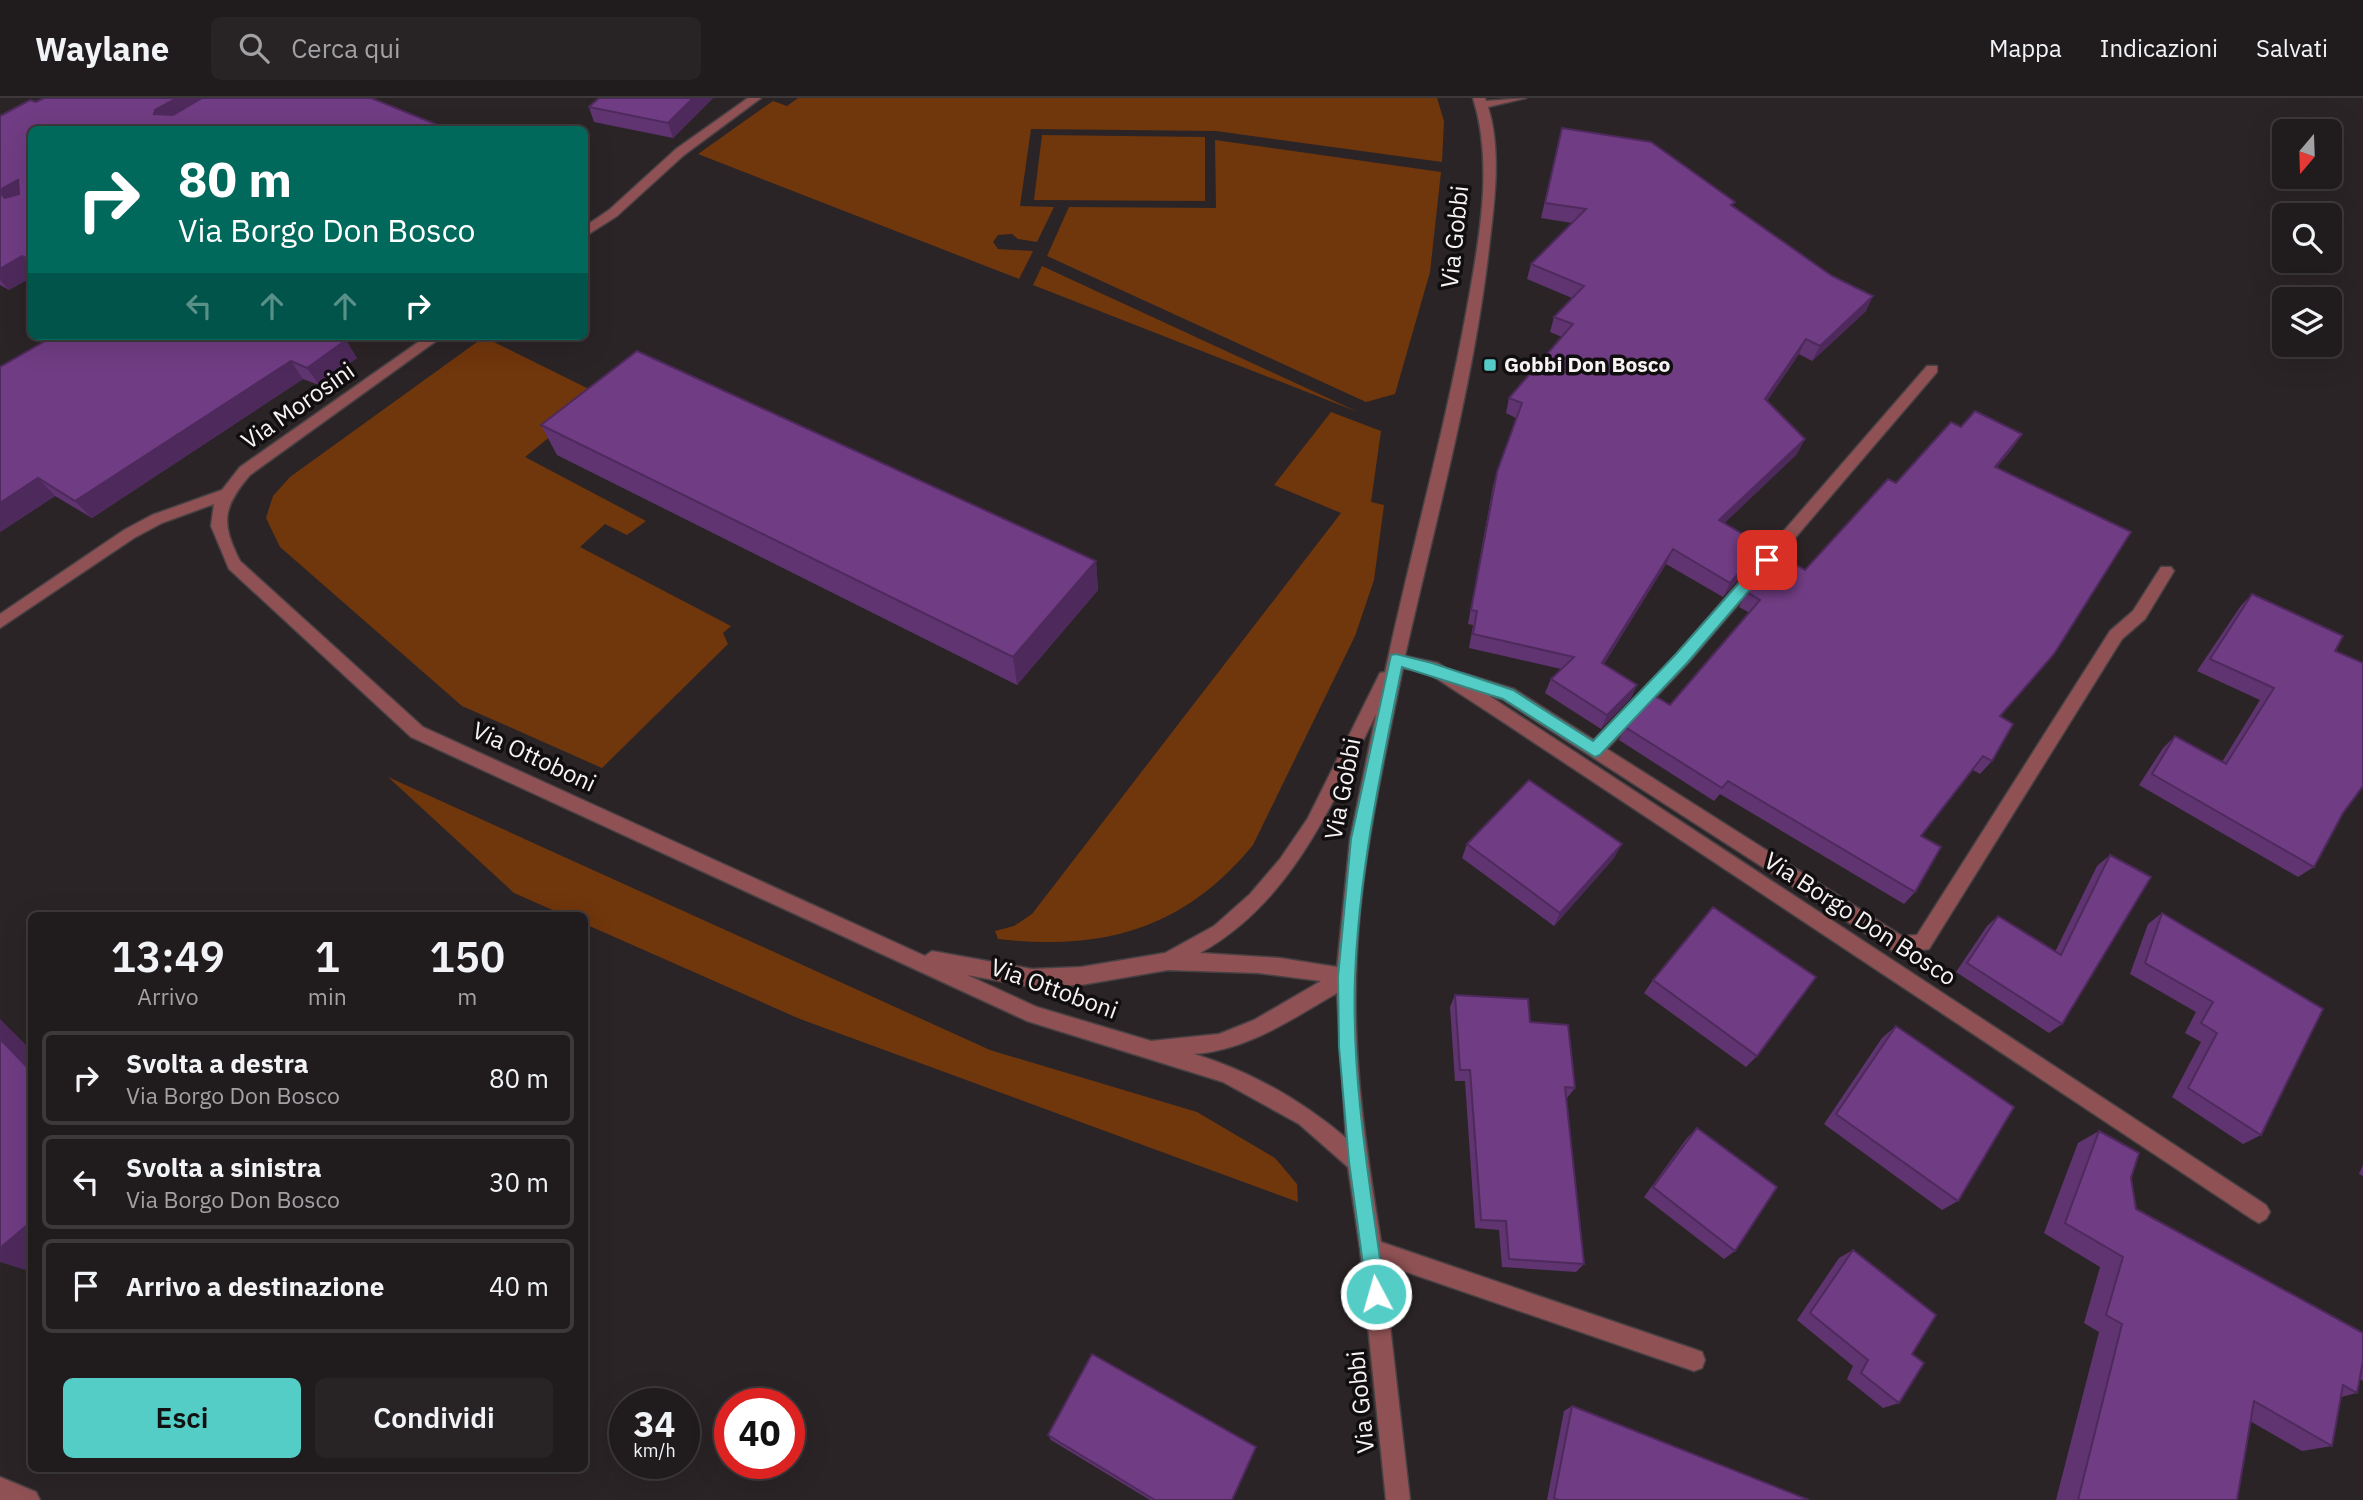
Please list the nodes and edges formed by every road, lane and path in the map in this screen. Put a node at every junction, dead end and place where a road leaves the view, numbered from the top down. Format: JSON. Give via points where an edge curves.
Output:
{"nodes":[{"id":1,"x":755,"y":98,"type":"edge"},
{"id":2,"x":1520,"y":98,"type":"edge"},
{"id":3,"x":1481,"y":101,"type":"edge"},
{"id":4,"x":588,"y":230,"type":"edge"},
{"id":5,"x":430,"y":340,"type":"edge"},
{"id":6,"x":1932,"y":369,"type":"dead end"},
{"id":7,"x":225,"y":494,"type":"junction"},
{"id":8,"x":216,"y":514,"type":"joint"},
{"id":9,"x":2166,"y":571,"type":"dead end"},
{"id":10,"x":0,"y":622,"type":"edge"},
{"id":11,"x":1396,"y":660,"type":"junction"},
{"id":12,"x":1432,"y":668,"type":"junction"},
{"id":13,"x":1595,"y":750,"type":"junction"},
{"id":14,"x":904,"y":954,"type":"junction"},
{"id":15,"x":1168,"y":961,"type":"junction"},
{"id":16,"x":1346,"y":977,"type":"junction"},
{"id":17,"x":1151,"y":1049,"type":"junction"},
{"id":18,"x":1358,"y":1162,"type":"junction"},
{"id":19,"x":2259,"y":1212,"type":"dead end"},
{"id":20,"x":1371,"y":1249,"type":"junction"},
{"id":21,"x":1694,"y":1360,"type":"dead end"},
{"id":22,"x":0,"y":1489,"type":"edge"},
{"id":23,"x":28,"y":1500,"type":"edge"},
{"id":24,"x":1398,"y":1500,"type":"edge"}],
"edges":[{"from":1,"to":4,"type":"street","via":[[680,152],[613,214]]},
{"from":2,"to":3,"type":"street"},
{"from":3,"to":11,"type":"street","name":"Via Gobbi","via":[[1488,127],[1488,203],[1480,273]]},
{"from":5,"to":7,"type":"street","name":"Via Morosini","via":[[273,449]]},
{"from":6,"to":13,"type":"street","via":[[1682,659]]},
{"from":7,"to":8,"type":"street","name":"Via Morosini"},
{"from":7,"to":10,"type":"street","name":"Via Morosini","via":[[129,534]]},
{"from":8,"to":14,"type":"street","name":"Via Ottoboni","via":[[221,540],[234,565],[417,732]]},
{"from":9,"to":13,"type":"street","name":"Via Borgo Don Bosco","via":[[2139,615],[2116,635],[1922,943],[1900,945]]},
{"from":11,"to":12,"type":"street","name":"Via Borgo Don Bosco"},
{"from":11,"to":15,"type":"street","name":"Via Ottoboni","via":[[1314,823],[1286,865],[1220,932]]},
{"from":11,"to":16,"type":"street","name":"Via Gobbi","via":[[1359,839]]},
{"from":12,"to":13,"type":"street","name":"Via Borgo Don Bosco","via":[[1508,694]]},
{"from":12,"to":19,"type":"street","name":"Via Borgo Don Bosco"},
{"from":14,"to":15,"type":"street","name":"Via Ottoboni","via":[[1032,978],[1082,976]]},
{"from":14,"to":17,"type":"street","name":"Via Ottoboni","via":[[1034,1015]]},
{"from":15,"to":16,"type":"street","name":"Via Ottoboni","via":[[1291,966]]},
{"from":16,"to":17,"type":"street","name":"Via Ottoboni","via":[[1261,1027],[1219,1043]]},
{"from":16,"to":18,"type":"street","name":"Via Gobbi"},
{"from":17,"to":18,"type":"street","name":"Via Ottoboni","via":[[1228,1074],[1284,1102]]},
{"from":18,"to":20,"type":"street","name":"Via Gobbi"},
{"from":20,"to":21,"type":"street"},
{"from":20,"to":24,"type":"street","name":"Via Gobbi"},
{"from":22,"to":23,"type":"street"}]}
